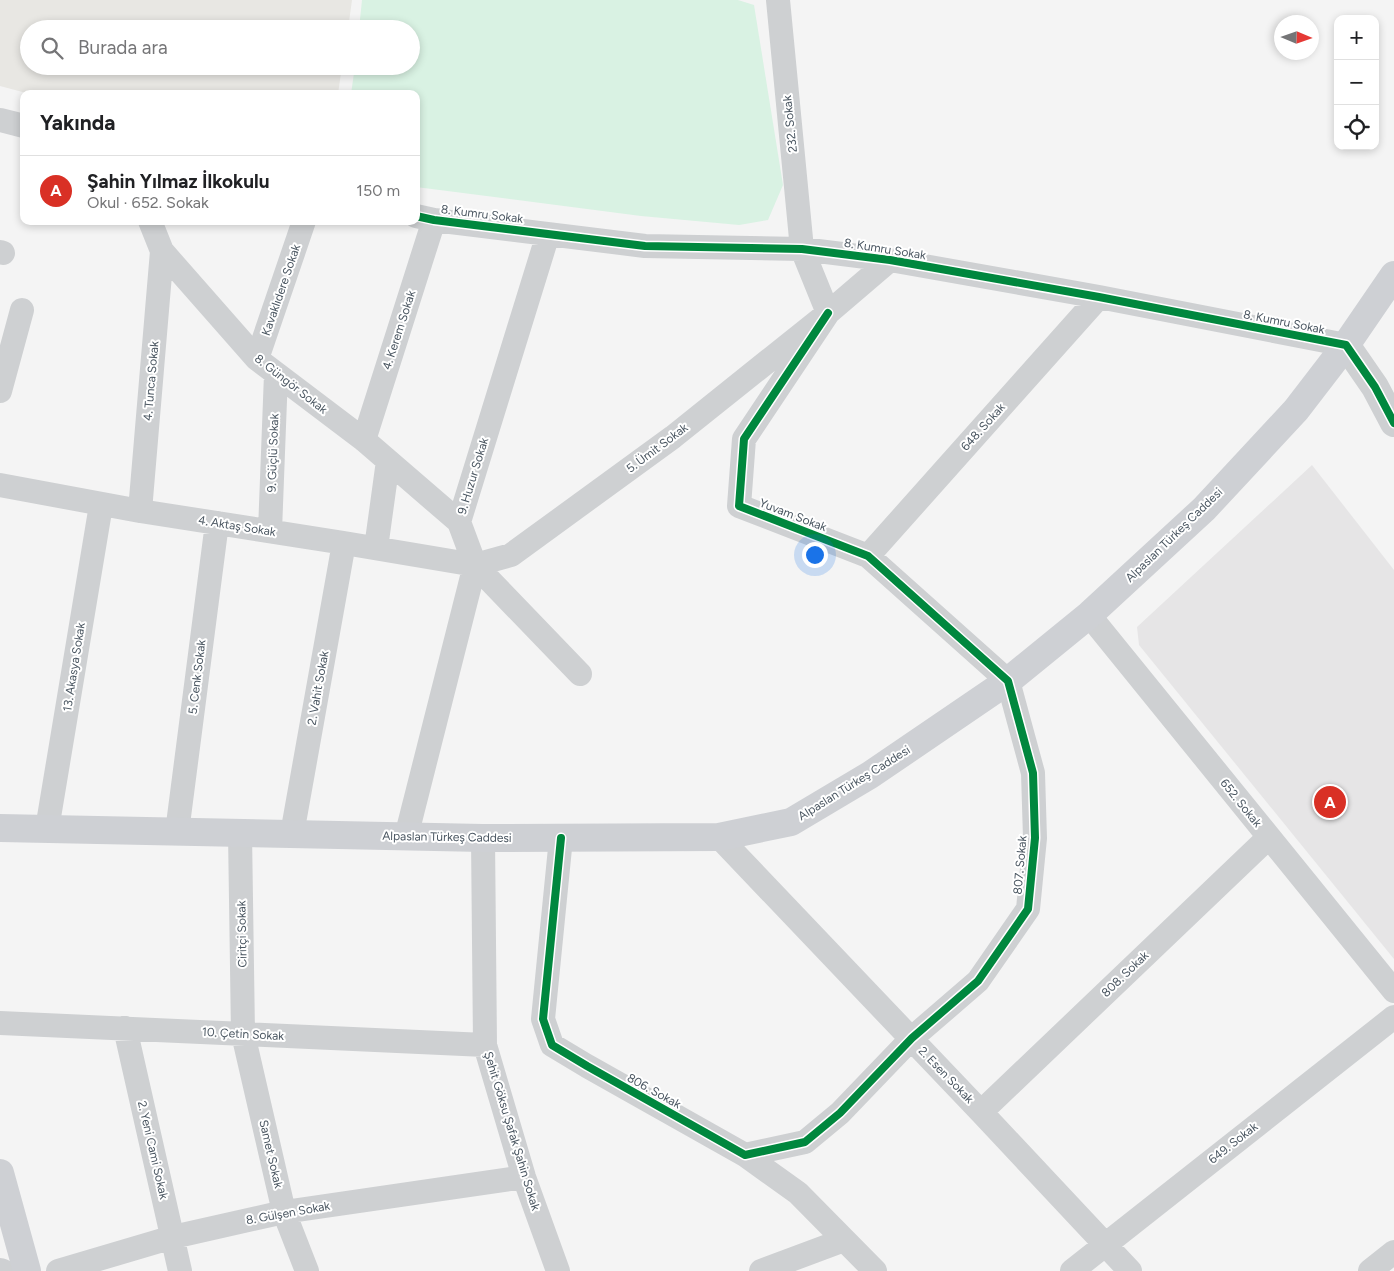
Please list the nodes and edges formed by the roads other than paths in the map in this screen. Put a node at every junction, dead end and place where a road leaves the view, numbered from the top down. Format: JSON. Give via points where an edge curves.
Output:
{"nodes":[{"id":1,"x":778,"y":0,"type":"edge"},
{"id":2,"x":0,"y":120,"type":"edge"},
{"id":3,"x":20,"y":125,"type":"edge"},
{"id":4,"x":425,"y":218,"type":"edge"},
{"id":5,"x":152,"y":225,"type":"edge"},
{"id":6,"x":303,"y":225,"type":"edge"},
{"id":7,"x":548,"y":234,"type":"junction"},
{"id":8,"x":802,"y":249,"type":"junction"},
{"id":9,"x":162,"y":251,"type":"junction"},
{"id":10,"x":890,"y":260,"type":"junction"},
{"id":11,"x":1394,"y":275,"type":"edge"},
{"id":12,"x":1099,"y":297,"type":"junction"},
{"id":13,"x":22,"y":310,"type":"dead end"},
{"id":14,"x":828,"y":313,"type":"junction"},
{"id":15,"x":1346,"y":345,"type":"junction"},
{"id":16,"x":5,"y":355,"type":"edge"},
{"id":17,"x":257,"y":359,"type":"junction"},
{"id":18,"x":276,"y":374,"type":"junction"},
{"id":19,"x":0,"y":391,"type":"edge"},
{"id":20,"x":1394,"y":424,"type":"edge"},
{"id":21,"x":364,"y":440,"type":"junction"},
{"id":22,"x":388,"y":461,"type":"junction"},
{"id":23,"x":0,"y":485,"type":"edge"},
{"id":24,"x":101,"y":505,"type":"junction"},
{"id":25,"x":140,"y":512,"type":"junction"},
{"id":26,"x":459,"y":522,"type":"junction"},
{"id":27,"x":217,"y":523,"type":"junction"},
{"id":28,"x":270,"y":531,"type":"junction"},
{"id":29,"x":344,"y":542,"type":"junction"},
{"id":30,"x":376,"y":548,"type":"junction"},
{"id":31,"x":868,"y":556,"type":"junction"},
{"id":32,"x":474,"y":565,"type":"junction"},
{"id":33,"x":1088,"y":615,"type":"junction"},
{"id":34,"x":580,"y":674,"type":"dead end"},
{"id":35,"x":1008,"y":681,"type":"junction"},
{"id":36,"x":0,"y":828,"type":"edge"},
{"id":37,"x":47,"y":829,"type":"junction"},
{"id":38,"x":177,"y":832,"type":"junction"},
{"id":39,"x":240,"y":833,"type":"junction"},
{"id":40,"x":292,"y":834,"type":"junction"},
{"id":41,"x":406,"y":837,"type":"junction"},
{"id":42,"x":719,"y":837,"type":"junction"},
{"id":43,"x":1269,"y":837,"type":"junction"},
{"id":44,"x":483,"y":838,"type":"junction"},
{"id":45,"x":561,"y":838,"type":"junction"},
{"id":46,"x":1394,"y":991,"type":"edge"},
{"id":47,"x":1394,"y":1017,"type":"edge"},
{"id":48,"x":0,"y":1023,"type":"edge"},
{"id":49,"x":125,"y":1028,"type":"junction"},
{"id":50,"x":243,"y":1034,"type":"junction"},
{"id":51,"x":912,"y":1038,"type":"junction"},
{"id":52,"x":485,"y":1045,"type":"junction"},
{"id":53,"x":981,"y":1112,"type":"junction"},
{"id":54,"x":745,"y":1154,"type":"junction"},
{"id":55,"x":0,"y":1174,"type":"edge"},
{"id":56,"x":524,"y":1177,"type":"junction"},
{"id":57,"x":284,"y":1212,"type":"junction"},
{"id":58,"x":172,"y":1237,"type":"junction"},
{"id":59,"x":844,"y":1240,"type":"junction"},
{"id":60,"x":1106,"y":1244,"type":"junction"},
{"id":61,"x":1394,"y":1252,"type":"edge"},
{"id":62,"x":27,"y":1271,"type":"edge"},
{"id":63,"x":58,"y":1271,"type":"edge"},
{"id":64,"x":180,"y":1271,"type":"edge"},
{"id":65,"x":307,"y":1271,"type":"edge"},
{"id":66,"x":558,"y":1271,"type":"edge"},
{"id":67,"x":761,"y":1271,"type":"edge"},
{"id":68,"x":875,"y":1271,"type":"edge"},
{"id":69,"x":1072,"y":1271,"type":"edge"},
{"id":70,"x":1130,"y":1271,"type":"edge"},
{"id":71,"x":1370,"y":1271,"type":"edge"}],
"edges":[{"from":1,"to":8,"type":"street","name":"232. Sokak"},
{"from":2,"to":3,"type":"street"},
{"from":4,"to":7,"type":"street","name":"8. Kumru Sokak"},
{"from":4,"to":21,"type":"street","name":"4. Kerem Sokak"},
{"from":5,"to":9,"type":"street","name":"8. Güngör Sokak"},
{"from":6,"to":17,"type":"street","name":"Kavaklıdere Sokak"},
{"from":7,"to":8,"type":"street","name":"8. Kumru Sokak","via":[[645,246]]},
{"from":7,"to":26,"type":"street","name":"9. Huzur Sokak"},
{"from":8,"to":10,"type":"street","name":"8. Kumru Sokak"},
{"from":8,"to":14,"type":"street","name":"232. Sokak"},
{"from":9,"to":17,"type":"street","name":"8. Güngör Sokak"},
{"from":9,"to":25,"type":"street","name":"4. Tunca Sokak"},
{"from":10,"to":12,"type":"street","name":"8. Kumru Sokak"},
{"from":10,"to":14,"type":"street"},
{"from":11,"to":15,"type":"main road","name":"Alpaslan Türkeş Caddesi"},
{"from":12,"to":15,"type":"street","name":"8. Kumru Sokak"},
{"from":12,"to":31,"type":"street","name":"648. Sokak"},
{"from":13,"to":16,"type":"street"},
{"from":14,"to":31,"type":"street","name":"Yuvam Sokak","via":[[744,439],[739,506]]},
{"from":14,"to":32,"type":"street","name":"5. Ümit Sokak","via":[[673,437],[511,555]]},
{"from":15,"to":20,"type":"street","via":[[1376,388]]},
{"from":15,"to":33,"type":"main road","name":"Alpaslan Türkeş Caddesi","via":[[1296,410],[1204,509]]},
{"from":16,"to":19,"type":"street"},
{"from":17,"to":18,"type":"street","name":"8. Güngör Sokak"},
{"from":18,"to":21,"type":"street","name":"8. Güngör Sokak"},
{"from":18,"to":28,"type":"street","name":"9. Güçlü Sokak"},
{"from":21,"to":22,"type":"street","name":"8. Güngör Sokak"},
{"from":22,"to":26,"type":"street","name":"8. Güngör Sokak"},
{"from":22,"to":30,"type":"street"},
{"from":23,"to":24,"type":"street","name":"4. Aktaş Sokak"},
{"from":24,"to":25,"type":"street","name":"4. Aktaş Sokak"},
{"from":24,"to":37,"type":"street","name":"13. Akasya Sokak"},
{"from":25,"to":27,"type":"street","name":"4. Aktaş Sokak"},
{"from":26,"to":32,"type":"street","name":"9. Huzur Sokak"},
{"from":27,"to":28,"type":"street","name":"4. Aktaş Sokak"},
{"from":27,"to":38,"type":"street","name":"5. Cenk Sokak"},
{"from":28,"to":29,"type":"street","name":"4. Aktaş Sokak"},
{"from":29,"to":30,"type":"street","name":"4. Aktaş Sokak"},
{"from":29,"to":40,"type":"street","name":"2. Vahit Sokak"},
{"from":30,"to":32,"type":"street","name":"4. Aktaş Sokak"},
{"from":31,"to":35,"type":"street","name":"Yuvam Sokak"},
{"from":32,"to":34,"type":"street"},
{"from":32,"to":41,"type":"street"},
{"from":33,"to":35,"type":"main road","name":"Alpaslan Türkeş Caddesi"},
{"from":33,"to":43,"type":"street","name":"652. Sokak"},
{"from":35,"to":42,"type":"main road","name":"Alpaslan Türkeş Caddesi","via":[[870,775],[792,822]]},
{"from":35,"to":51,"type":"street","name":"807. Sokak","via":[[1033,773],[1035,838],[1028,909],[978,980]]},
{"from":36,"to":37,"type":"main road","name":"Alpaslan Türkeş Caddesi"},
{"from":37,"to":38,"type":"main road","name":"Alpaslan Türkeş Caddesi"},
{"from":38,"to":39,"type":"main road","name":"Alpaslan Türkeş Caddesi"},
{"from":39,"to":40,"type":"main road","name":"Alpaslan Türkeş Caddesi"},
{"from":39,"to":50,"type":"street","name":"Ciritçi Sokak"},
{"from":40,"to":41,"type":"main road","name":"Alpaslan Türkeş Caddesi"},
{"from":41,"to":44,"type":"main road","name":"Alpaslan Türkeş Caddesi"},
{"from":42,"to":45,"type":"main road","name":"Alpaslan Türkeş Caddesi"},
{"from":42,"to":51,"type":"street","name":"2. Esen Sokak"},
{"from":43,"to":46,"type":"street","name":"652. Sokak"},
{"from":43,"to":53,"type":"street","name":"808. Sokak"},
{"from":44,"to":45,"type":"main road","name":"Alpaslan Türkeş Caddesi"},
{"from":44,"to":52,"type":"street","name":"Şehit Göksu Şafak Şahin Sokak"},
{"from":45,"to":54,"type":"street","name":"806. Sokak","via":[[542,1019],[552,1045]]},
{"from":47,"to":60,"type":"street","name":"649. Sokak"},
{"from":48,"to":49,"type":"street","name":"10. Çetin Sokak"},
{"from":49,"to":50,"type":"street","name":"10. Çetin Sokak"},
{"from":49,"to":58,"type":"street","name":"2. Yeni Cami Sokak"},
{"from":50,"to":52,"type":"street","name":"10. Çetin Sokak"},
{"from":50,"to":57,"type":"street","name":"Samet Sokak"},
{"from":51,"to":53,"type":"street","name":"2. Esen Sokak"},
{"from":51,"to":54,"type":"street","via":[[840,1113],[806,1142]]},
{"from":52,"to":56,"type":"street","name":"Şehit Göksu Şafak Şahin Sokak"},
{"from":53,"to":60,"type":"street","name":"2. Esen Sokak"},
{"from":54,"to":59,"type":"street","name":"806. Sokak","via":[[798,1193]]},
{"from":55,"to":62,"type":"main road"},
{"from":56,"to":57,"type":"street","name":"8. Gülşen Sokak"},
{"from":56,"to":66,"type":"street","name":"Şehit Göksu Şafak Şahin Sokak"},
{"from":57,"to":58,"type":"street","name":"8. Gülşen Sokak"},
{"from":57,"to":65,"type":"street","name":"Samet Sokak"},
{"from":58,"to":63,"type":"street","name":"8. Gülşen Sokak"},
{"from":58,"to":64,"type":"street","name":"2. Yeni Cami Sokak"},
{"from":59,"to":67,"type":"street"},
{"from":59,"to":68,"type":"street","name":"806. Sokak"},
{"from":60,"to":69,"type":"street","name":"649. Sokak"},
{"from":60,"to":70,"type":"street","name":"2. Esen Sokak"},
{"from":61,"to":71,"type":"street"}]}
